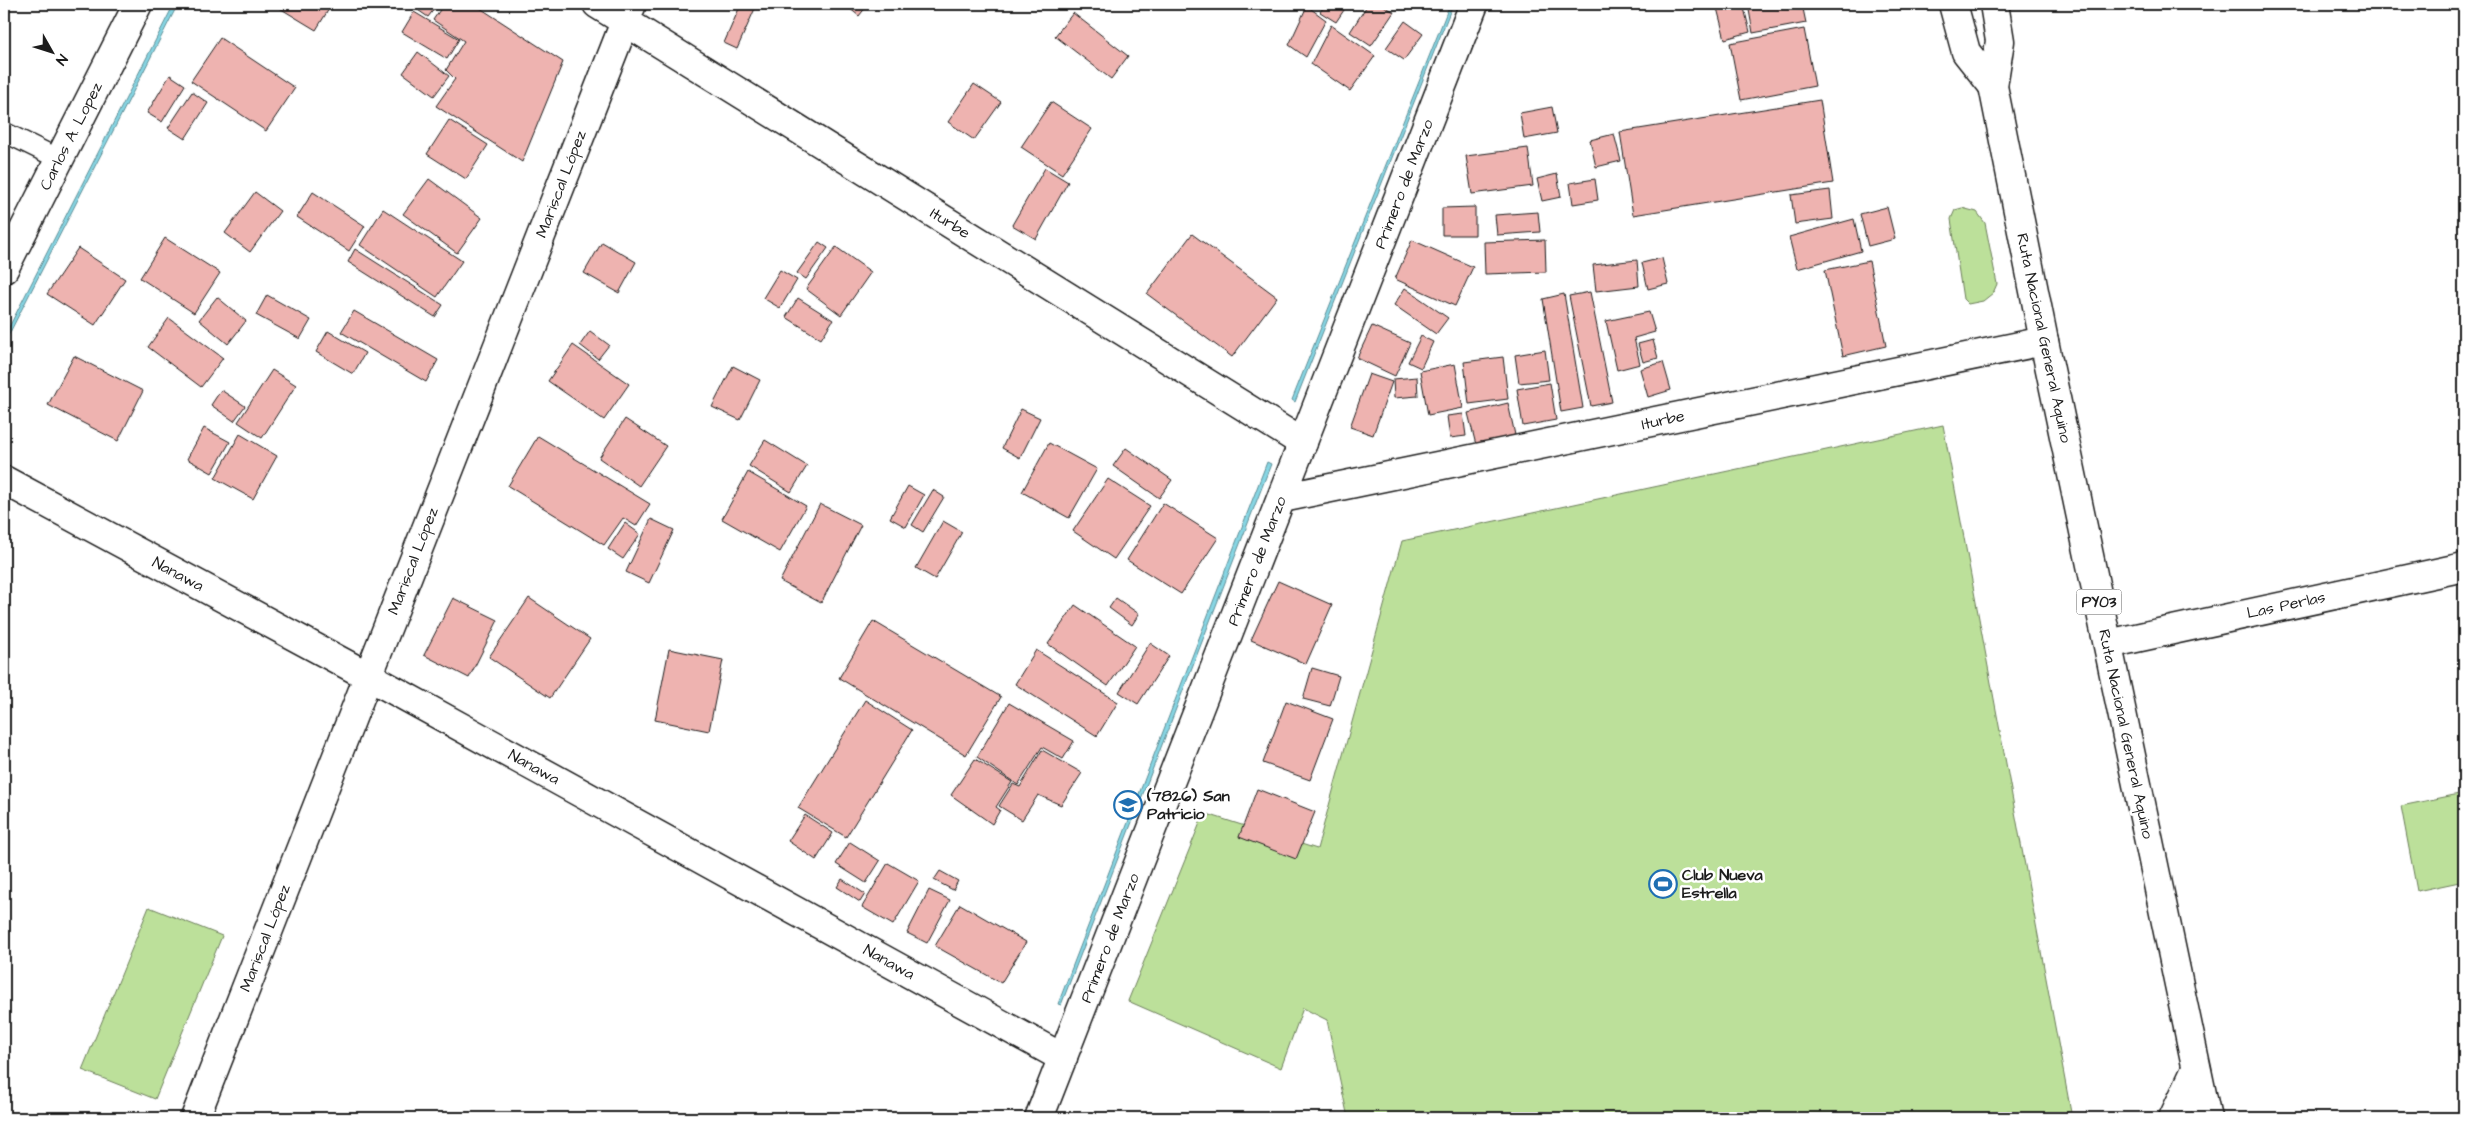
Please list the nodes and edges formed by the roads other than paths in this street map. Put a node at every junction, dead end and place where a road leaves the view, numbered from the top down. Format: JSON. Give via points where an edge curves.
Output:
{"nodes":[{"id":1,"x":138,"y":4,"type":"edge"},
{"id":2,"x":598,"y":4,"type":"edge"},
{"id":3,"x":1474,"y":4,"type":"edge"},
{"id":4,"x":1953,"y":4,"type":"edge"},
{"id":5,"x":1994,"y":4,"type":"edge"},
{"id":6,"x":629,"y":12,"type":"edge"},
{"id":7,"x":1992,"y":86,"type":"junction"},
{"id":8,"x":4,"y":132,"type":"edge"},
{"id":9,"x":60,"y":159,"type":"junction"},
{"id":10,"x":4,"y":269,"type":"edge"},
{"id":11,"x":2044,"y":341,"type":"junction"},
{"id":12,"x":1303,"y":442,"type":"junction"},
{"id":13,"x":4,"y":480,"type":"edge"},
{"id":14,"x":1282,"y":498,"type":"junction"},
{"id":15,"x":2464,"y":567,"type":"edge"},
{"id":16,"x":2108,"y":644,"type":"junction"},
{"id":17,"x":368,"y":676,"type":"junction"},
{"id":18,"x":1063,"y":1058,"type":"junction"},
{"id":19,"x":2196,"y":1070,"type":"junction"},
{"id":20,"x":195,"y":1118,"type":"edge"},
{"id":21,"x":1039,"y":1118,"type":"edge"},
{"id":22,"x":2173,"y":1118,"type":"edge"},
{"id":23,"x":2207,"y":1118,"type":"edge"}],
"edges":[{"from":1,"to":9,"type":"main road","name":"Carlos A. Lopez"},
{"from":2,"to":6,"type":"main road","name":"Iturbe"},
{"from":3,"to":12,"type":"main road","name":"Primero de Marzo"},
{"from":4,"to":7,"type":"main road","name":"Ruta Nacional General Aquino","number":"PY03","via":[[1966,52]]},
{"from":5,"to":7,"type":"main road","name":"Ruta Nacional General Aquino","number":"PY03","via":[[2000,41]]},
{"from":6,"to":12,"type":"main road","name":"Iturbe"},
{"from":6,"to":17,"type":"main road","name":"Mariscal López"},
{"from":7,"to":11,"type":"main road","name":"Ruta Nacional General Aquino","number":"PY03"},
{"from":8,"to":9,"type":"lane"},
{"from":9,"to":10,"type":"main road","name":"Carlos A. Lopez"},
{"from":11,"to":14,"type":"main road","name":"Iturbe"},
{"from":11,"to":16,"type":"main road","name":"Ruta Nacional General Aquino","number":"PY03"},
{"from":12,"to":14,"type":"main road","name":"Primero de Marzo"},
{"from":13,"to":17,"type":"main road","name":"Nanawa"},
{"from":14,"to":18,"type":"main road","name":"Primero de Marzo"},
{"from":15,"to":16,"type":"main road","name":"Las Perlas"},
{"from":16,"to":19,"type":"main road","name":"Ruta Nacional General Aquino","number":"PY03"},
{"from":17,"to":18,"type":"main road","name":"Nanawa"},
{"from":17,"to":20,"type":"main road","name":"Mariscal López"},
{"from":18,"to":21,"type":"main road","name":"Primero de Marzo"},
{"from":19,"to":22,"type":"main road"},
{"from":19,"to":23,"type":"main road","name":"Ruta Nacional General Aquino","number":"PY03"}]}
